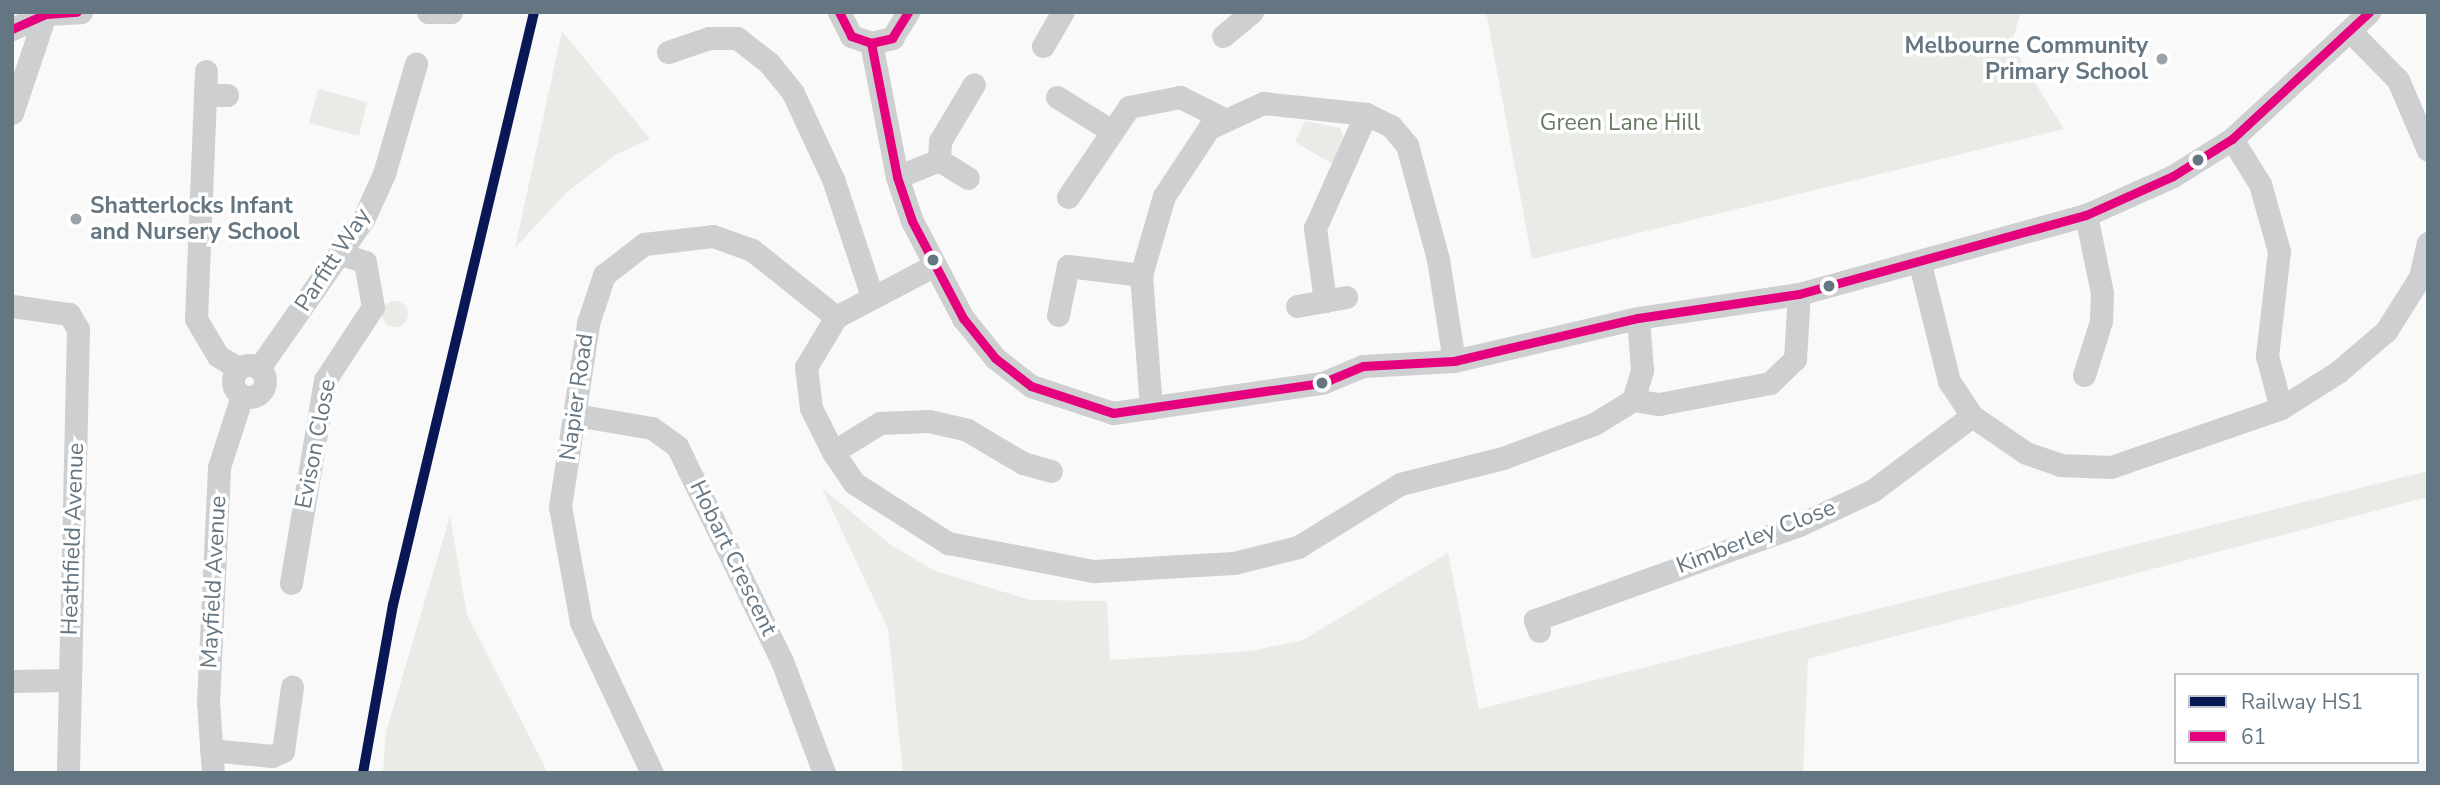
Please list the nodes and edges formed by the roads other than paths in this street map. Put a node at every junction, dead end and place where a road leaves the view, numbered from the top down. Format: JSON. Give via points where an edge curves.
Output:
{"nodes":[{"id":1,"x":81,"y":12,"type":"edge"},
{"id":2,"x":428,"y":12,"type":"edge"},
{"id":3,"x":451,"y":12,"type":"edge"},
{"id":4,"x":839,"y":12,"type":"edge"},
{"id":5,"x":908,"y":12,"type":"edge"},
{"id":6,"x":1063,"y":12,"type":"edge"},
{"id":7,"x":1252,"y":12,"type":"edge"},
{"id":8,"x":2369,"y":12,"type":"edge"},
{"id":9,"x":46,"y":13,"type":"edge"},
{"id":10,"x":12,"y":29,"type":"edge"},
{"id":11,"x":2353,"y":34,"type":"junction"},
{"id":12,"x":1223,"y":36,"type":"dead end"},
{"id":13,"x":871,"y":43,"type":"junction"},
{"id":14,"x":1043,"y":46,"type":"dead end"},
{"id":15,"x":667,"y":52,"type":"dead end"},
{"id":16,"x":416,"y":64,"type":"dead end"},
{"id":17,"x":206,"y":71,"type":"dead end"},
{"id":18,"x":974,"y":84,"type":"dead end"},
{"id":19,"x":1057,"y":97,"type":"dead end"},
{"id":20,"x":12,"y":113,"type":"edge"},
{"id":21,"x":1366,"y":114,"type":"junction"},
{"id":22,"x":1222,"y":118,"type":"junction"},
{"id":23,"x":1110,"y":130,"type":"junction"},
{"id":24,"x":2232,"y":139,"type":"junction"},
{"id":25,"x":2428,"y":150,"type":"edge"},
{"id":26,"x":939,"y":160,"type":"junction"},
{"id":27,"x":897,"y":177,"type":"junction"},
{"id":28,"x":968,"y":178,"type":"dead end"},
{"id":29,"x":1068,"y":197,"type":"dead end"},
{"id":30,"x":2086,"y":215,"type":"junction"},
{"id":31,"x":2428,"y":243,"type":"edge"},
{"id":32,"x":342,"y":254,"type":"junction"},
{"id":33,"x":1920,"y":264,"type":"junction"},
{"id":34,"x":933,"y":266,"type":"junction"},
{"id":35,"x":1141,"y":275,"type":"junction"},
{"id":36,"x":871,"y":293,"type":"junction"},
{"id":37,"x":1798,"y":294,"type":"junction"},
{"id":38,"x":12,"y":306,"type":"edge"},
{"id":39,"x":1297,"y":306,"type":"dead end"},
{"id":40,"x":1058,"y":315,"type":"dead end"},
{"id":41,"x":836,"y":317,"type":"junction"},
{"id":42,"x":1638,"y":318,"type":"junction"},
{"id":43,"x":1454,"y":360,"type":"junction"},
{"id":44,"x":248,"y":368,"type":"junction"},
{"id":45,"x":2084,"y":375,"type":"dead end"},
{"id":46,"x":1633,"y":400,"type":"junction"},
{"id":47,"x":1151,"y":408,"type":"junction"},
{"id":48,"x":2281,"y":408,"type":"junction"},
{"id":49,"x":575,"y":415,"type":"junction"},
{"id":50,"x":1972,"y":416,"type":"junction"},
{"id":51,"x":833,"y":452,"type":"junction"},
{"id":52,"x":1051,"y":471,"type":"dead end"},
{"id":53,"x":291,"y":583,"type":"dead end"},
{"id":54,"x":1539,"y":631,"type":"dead end"},
{"id":55,"x":67,"y":680,"type":"junction"},
{"id":56,"x":12,"y":681,"type":"edge"},
{"id":57,"x":292,"y":687,"type":"dead end"},
{"id":58,"x":212,"y":761,"type":"edge"},
{"id":59,"x":68,"y":773,"type":"edge"},
{"id":60,"x":652,"y":773,"type":"edge"},
{"id":61,"x":824,"y":773,"type":"edge"}],
"edges":[{"from":1,"to":9,"type":"street"},
{"from":2,"to":3,"type":"street"},
{"from":4,"to":13,"type":"street","via":[[851,36]]},
{"from":5,"to":13,"type":"street","via":[[892,38]]},
{"from":6,"to":14,"type":"street"},
{"from":7,"to":12,"type":"street"},
{"from":8,"to":11,"type":"street"},
{"from":9,"to":10,"type":"street"},
{"from":9,"to":20,"type":"street"},
{"from":11,"to":24,"type":"street"},
{"from":11,"to":25,"type":"street","via":[[2398,80]]},
{"from":13,"to":27,"type":"street"},
{"from":15,"to":36,"type":"street","via":[[709,38],[737,38],[769,64],[793,93],[833,179]]},
{"from":16,"to":32,"type":"street","name":"Parfitt Way","via":[[384,174]]},
{"from":17,"to":44,"type":"street","via":[[216,95],[196,319],[218,355]]},
{"from":18,"to":26,"type":"street","via":[[940,141]]},
{"from":19,"to":23,"type":"street"},
{"from":21,"to":22,"type":"street","via":[[1263,103]]},
{"from":21,"to":39,"type":"street","via":[[1315,228],[1335,299]]},
{"from":21,"to":43,"type":"street","via":[[1391,126],[1415,169]]},
{"from":22,"to":23,"type":"street","via":[[1180,97],[1156,97],[1129,107]]},
{"from":22,"to":35,"type":"street","via":[[1164,196]]},
{"from":23,"to":29,"type":"street"},
{"from":24,"to":30,"type":"street","via":[[2173,176]]},
{"from":24,"to":48,"type":"street","via":[[2260,184],[2279,251],[2267,356]]},
{"from":26,"to":27,"type":"street"},
{"from":26,"to":28,"type":"street"},
{"from":27,"to":34,"type":"street"},
{"from":30,"to":33,"type":"street"},
{"from":30,"to":45,"type":"street","via":[[2102,293],[2101,321]]},
{"from":31,"to":48,"type":"street","via":[[2420,277],[2386,331]]},
{"from":32,"to":44,"type":"street","name":"Parfitt Way"},
{"from":32,"to":53,"type":"street","name":"Evison Close","via":[[366,262],[373,307],[325,380]]},
{"from":33,"to":37,"type":"street"},
{"from":33,"to":50,"type":"street","via":[[1948,382]]},
{"from":34,"to":36,"type":"street"},
{"from":34,"to":47,"type":"street","via":[[995,358],[1031,386],[1113,413]]},
{"from":35,"to":40,"type":"street","via":[[1068,266]]},
{"from":35,"to":47,"type":"street"},
{"from":36,"to":41,"type":"street"},
{"from":37,"to":42,"type":"street"},
{"from":37,"to":46,"type":"street","via":[[1796,359],[1770,383],[1659,404]]},
{"from":38,"to":55,"type":"street","name":"Heathfield Avenue","via":[[63,312],[78,329]]},
{"from":41,"to":49,"type":"street","name":"Napier Road","via":[[752,250],[713,236],[644,244],[604,275],[588,323]]},
{"from":41,"to":51,"type":"street","via":[[806,367],[811,408]]},
{"from":42,"to":43,"type":"street"},
{"from":42,"to":46,"type":"street","via":[[1642,370]]},
{"from":43,"to":47,"type":"street","via":[[1363,366],[1322,383]]},
{"from":44,"to":58,"type":"street","name":"Mayfield Avenue","via":[[232,382],[242,396],[219,467]]},
{"from":46,"to":51,"type":"street","via":[[1558,440],[1400,484],[1298,547],[1234,563],[1094,571],[948,543],[854,483]]},
{"from":48,"to":50,"type":"street","via":[[2111,467],[2060,465],[2026,453]]},
{"from":49,"to":60,"type":"street","name":"Napier Road","via":[[560,507],[580,621]]},
{"from":49,"to":61,"type":"street","name":"Hobart Crescent","via":[[652,428],[677,446],[782,661]]},
{"from":50,"to":54,"type":"street","name":"Kimberley Close","via":[[1872,491],[1799,525],[1535,620]]},
{"from":51,"to":52,"type":"street","via":[[880,423],[929,421],[967,429],[1023,463]]},
{"from":55,"to":56,"type":"street"},
{"from":55,"to":59,"type":"street","name":"Heathfield Avenue"},
{"from":57,"to":58,"type":"street","via":[[283,751]]}]}
